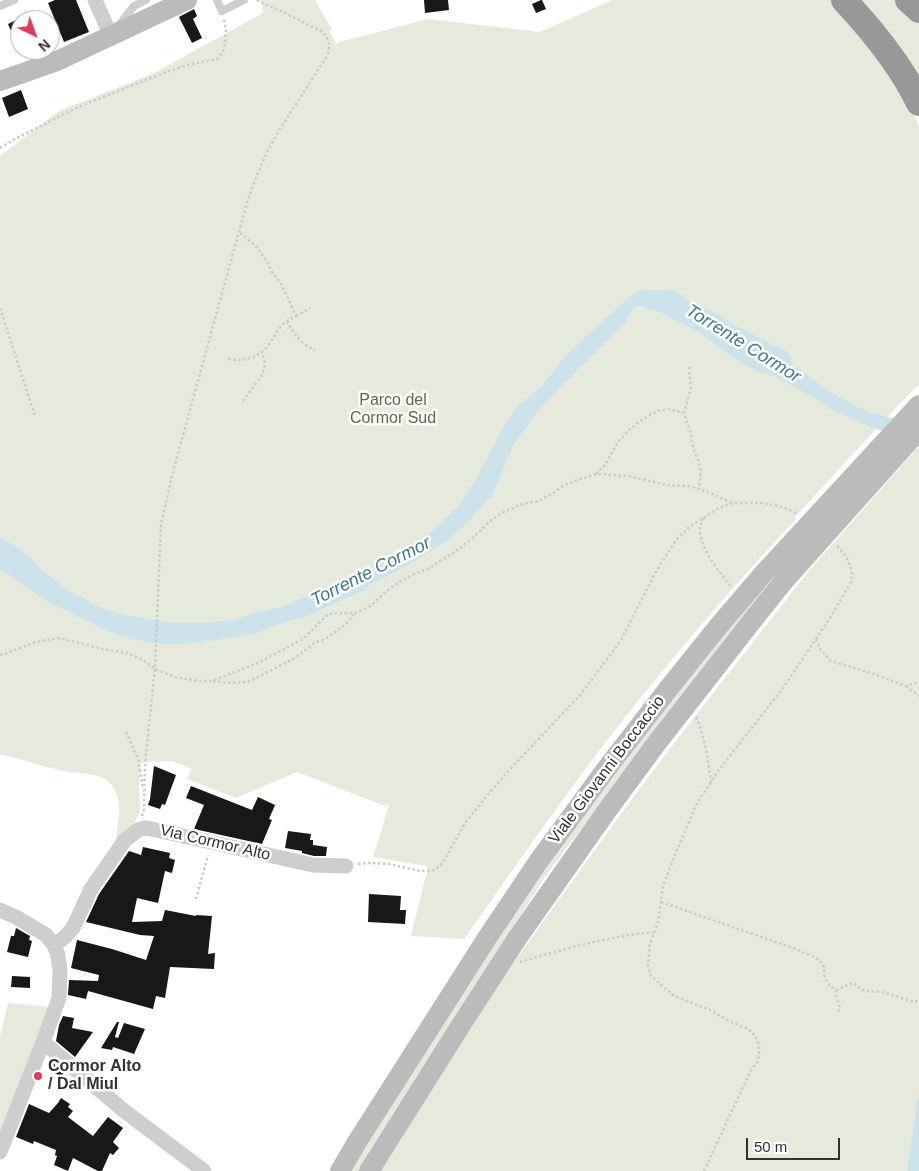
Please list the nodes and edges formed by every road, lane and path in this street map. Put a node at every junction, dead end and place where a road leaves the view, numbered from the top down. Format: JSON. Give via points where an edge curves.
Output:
{"nodes":[{"id":1,"x":14,"y":0,"type":"edge"},
{"id":2,"x":95,"y":0,"type":"edge"},
{"id":3,"x":146,"y":0,"type":"edge"},
{"id":4,"x":186,"y":0,"type":"edge"},
{"id":5,"x":217,"y":0,"type":"edge"},
{"id":6,"x":244,"y":0,"type":"edge"},
{"id":7,"x":256,"y":0,"type":"edge"},
{"id":8,"x":844,"y":0,"type":"edge"},
{"id":9,"x":0,"y":6,"type":"edge"},
{"id":10,"x":226,"y":30,"type":"dead end"},
{"id":11,"x":111,"y":36,"type":"junction"},
{"id":12,"x":0,"y":81,"type":"edge"},
{"id":13,"x":919,"y":103,"type":"edge"},
{"id":14,"x":0,"y":148,"type":"edge"},
{"id":15,"x":239,"y":232,"type":"junction"},
{"id":16,"x":0,"y":308,"type":"edge"},
{"id":17,"x":310,"y":308,"type":"dead end"},
{"id":18,"x":296,"y":316,"type":"junction"},
{"id":19,"x":286,"y":322,"type":"junction"},
{"id":20,"x":315,"y":350,"type":"dead end"},
{"id":21,"x":262,"y":352,"type":"junction"},
{"id":22,"x":228,"y":359,"type":"dead end"},
{"id":23,"x":689,"y":366,"type":"dead end"},
{"id":24,"x":243,"y":400,"type":"dead end"},
{"id":25,"x":919,"y":405,"type":"edge"},
{"id":26,"x":684,"y":413,"type":"junction"},
{"id":27,"x":36,"y":416,"type":"dead end"},
{"id":28,"x":919,"y":430,"type":"edge"},
{"id":29,"x":596,"y":474,"type":"junction"},
{"id":30,"x":699,"y":489,"type":"junction"},
{"id":31,"x":732,"y":503,"type":"junction"},
{"id":32,"x":798,"y":515,"type":"dead end"},
{"id":33,"x":704,"y":516,"type":"junction"},
{"id":34,"x":850,"y":565,"type":"dead end"},
{"id":35,"x":742,"y":600,"type":"junction"},
{"id":36,"x":355,"y":613,"type":"junction"},
{"id":37,"x":816,"y":639,"type":"junction"},
{"id":38,"x":0,"y":655,"type":"edge"},
{"id":39,"x":155,"y":668,"type":"junction"},
{"id":40,"x":212,"y":681,"type":"junction"},
{"id":41,"x":919,"y":682,"type":"edge"},
{"id":42,"x":906,"y":686,"type":"junction"},
{"id":43,"x":919,"y":696,"type":"edge"},
{"id":44,"x":689,"y":702,"type":"junction"},
{"id":45,"x":126,"y":732,"type":"dead end"},
{"id":46,"x":711,"y":782,"type":"junction"},
{"id":47,"x":144,"y":794,"type":"junction"},
{"id":48,"x":138,"y":830,"type":"junction"},
{"id":49,"x":211,"y":842,"type":"junction"},
{"id":50,"x":346,"y":866,"type":"joint"},
{"id":51,"x":196,"y":899,"type":"dead end"},
{"id":52,"x":661,"y":902,"type":"junction"},
{"id":53,"x":0,"y":910,"type":"edge"},
{"id":54,"x":655,"y":932,"type":"junction"},
{"id":55,"x":54,"y":945,"type":"junction"},
{"id":56,"x":498,"y":968,"type":"junction"},
{"id":57,"x":836,"y":990,"type":"junction"},
{"id":58,"x":919,"y":1000,"type":"edge"},
{"id":59,"x":838,"y":1012,"type":"dead end"},
{"id":60,"x":43,"y":1042,"type":"junction"},
{"id":61,"x":0,"y":1152,"type":"edge"},
{"id":62,"x":204,"y":1171,"type":"edge"},
{"id":63,"x":340,"y":1171,"type":"edge"},
{"id":64,"x":369,"y":1171,"type":"edge"},
{"id":65,"x":704,"y":1171,"type":"edge"}],
"edges":[{"from":1,"to":9,"type":"lane"},
{"from":2,"to":11,"type":"street"},
{"from":3,"to":11,"type":"lane","via":[[134,6]]},
{"from":4,"to":11,"type":"main road"},
{"from":5,"to":6,"type":"lane","via":[[222,10]]},
{"from":7,"to":15,"type":"path","via":[[323,32],[329,50],[266,153]]},
{"from":8,"to":13,"type":"highway","via":[[870,27]]},
{"from":10,"to":14,"type":"path","via":[[223,52],[217,59],[160,74],[78,107]]},
{"from":11,"to":12,"type":"main road","via":[[57,61]]},
{"from":15,"to":18,"type":"path","via":[[256,246],[266,260]]},
{"from":15,"to":39,"type":"path","via":[[161,524]]},
{"from":16,"to":27,"type":"path"},
{"from":17,"to":18,"type":"path"},
{"from":18,"to":19,"type":"path"},
{"from":19,"to":20,"type":"path","via":[[304,344]]},
{"from":19,"to":21,"type":"path"},
{"from":21,"to":22,"type":"path","via":[[246,360]]},
{"from":21,"to":24,"type":"path","via":[[262,375]]},
{"from":23,"to":26,"type":"path","via":[[691,388]]},
{"from":25,"to":35,"type":"main road","name":"Viale Giovanni Boccaccio"},
{"from":26,"to":29,"type":"path","via":[[658,410],[643,419],[618,442]]},
{"from":26,"to":30,"type":"path","via":[[701,471]]},
{"from":28,"to":44,"type":"main road","name":"Viale Giovanni Boccaccio","via":[[802,561]]},
{"from":29,"to":30,"type":"path","via":[[628,476]]},
{"from":29,"to":36,"type":"path","via":[[504,512],[440,561],[399,582],[369,607]]},
{"from":30,"to":31,"type":"path"},
{"from":31,"to":32,"type":"path","via":[[774,505]]},
{"from":31,"to":33,"type":"path"},
{"from":33,"to":35,"type":"path","via":[[701,540],[710,558]]},
{"from":33,"to":50,"type":"path","via":[[676,540],[654,574],[621,640],[605,662],[485,798],[465,823],[441,865],[429,871],[389,864]]},
{"from":34,"to":37,"type":"path","via":[[851,582]]},
{"from":35,"to":63,"type":"main road","name":"Viale Giovanni Boccaccio","via":[[607,768],[538,862],[450,994]]},
{"from":36,"to":40,"type":"path","via":[[327,615],[303,639],[288,648]]},
{"from":36,"to":40,"type":"path","via":[[324,640],[248,682]]},
{"from":37,"to":42,"type":"path","via":[[831,661]]},
{"from":37,"to":46,"type":"path"},
{"from":38,"to":39,"type":"path","via":[[36,642],[59,638],[127,653]]},
{"from":39,"to":40,"type":"path","via":[[175,677]]},
{"from":39,"to":47,"type":"path"},
{"from":41,"to":42,"type":"path"},
{"from":42,"to":43,"type":"path"},
{"from":44,"to":46,"type":"path","via":[[700,726]]},
{"from":44,"to":56,"type":"main road","name":"Viale Giovanni Boccaccio","via":[[556,881]]},
{"from":45,"to":47,"type":"path","via":[[138,759]]},
{"from":46,"to":52,"type":"path","via":[[685,830],[663,886]]},
{"from":47,"to":48,"type":"path","via":[[144,810]]},
{"from":48,"to":49,"type":"street","name":"Via Cormor Alto","via":[[152,829]]},
{"from":48,"to":55,"type":"street","name":"Via Cormor Alto","via":[[125,840],[91,889],[73,928]]},
{"from":49,"to":50,"type":"street","name":"Via Cormor Alto","via":[[313,865]]},
{"from":49,"to":51,"type":"path"},
{"from":52,"to":54,"type":"path"},
{"from":52,"to":57,"type":"path","via":[[815,957],[821,962],[827,983]]},
{"from":53,"to":55,"type":"street","via":[[46,935]]},
{"from":54,"to":56,"type":"path","via":[[633,934]]},
{"from":54,"to":65,"type":"path","via":[[650,943],[648,966],[651,976],[674,996],[746,1028],[759,1044],[758,1061]]},
{"from":55,"to":60,"type":"street","via":[[60,985]]},
{"from":56,"to":64,"type":"main road","name":"Viale Giovanni Boccaccio"},
{"from":57,"to":58,"type":"path","via":[[854,983],[865,991],[882,992],[914,1002]]},
{"from":57,"to":59,"type":"path"},
{"from":60,"to":61,"type":"street"},
{"from":60,"to":62,"type":"street","via":[[123,1110]]}]}
